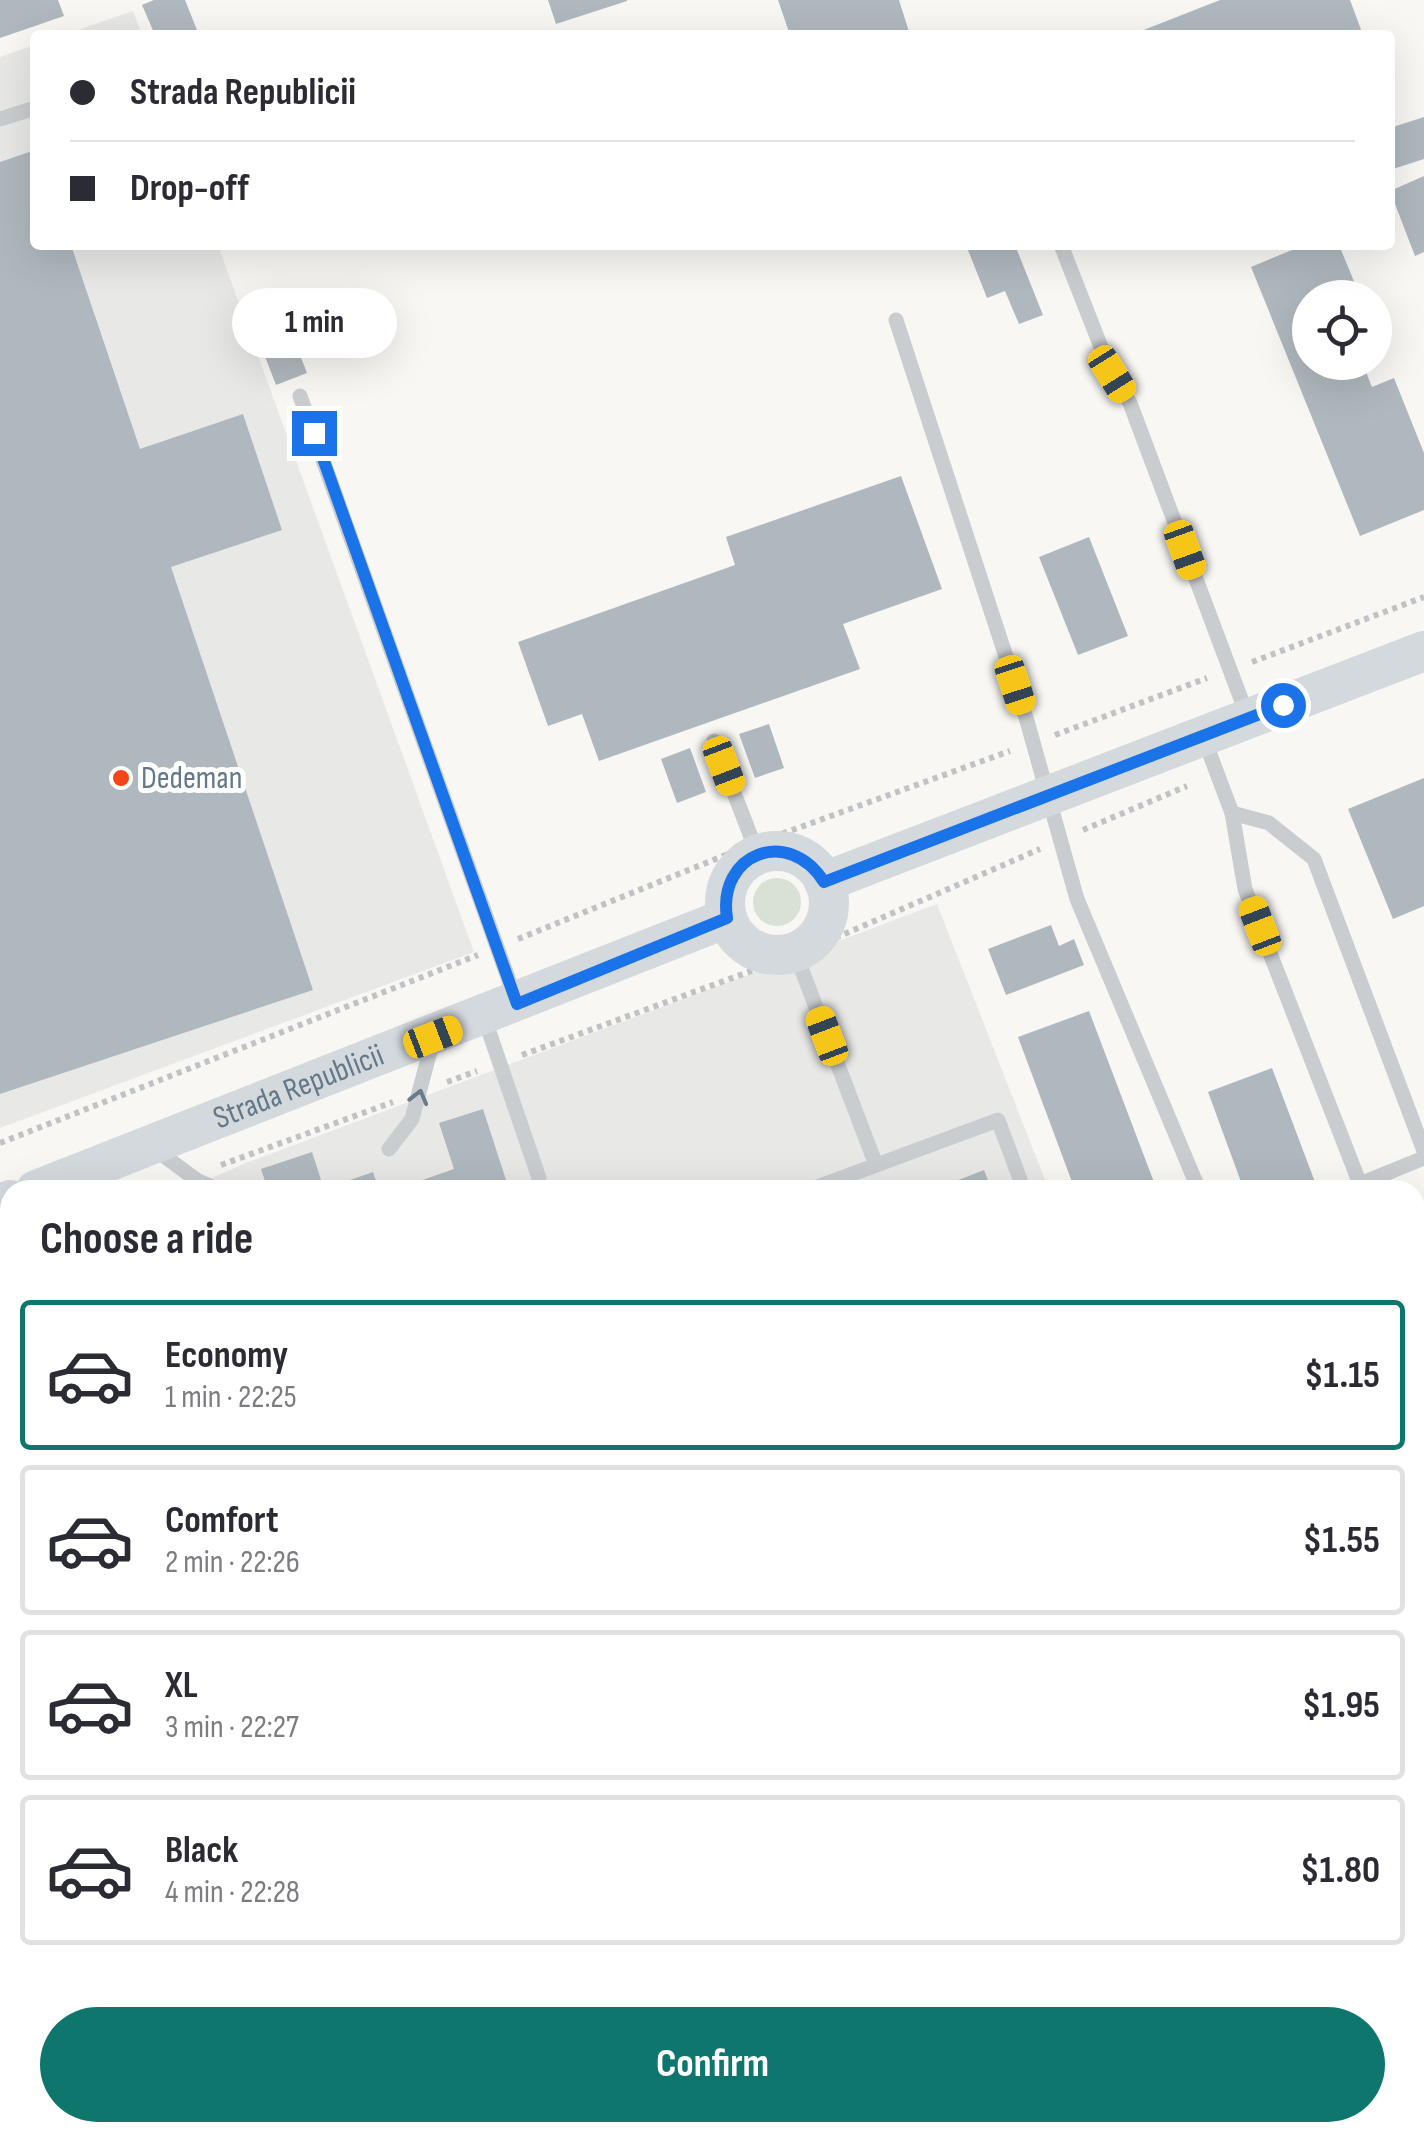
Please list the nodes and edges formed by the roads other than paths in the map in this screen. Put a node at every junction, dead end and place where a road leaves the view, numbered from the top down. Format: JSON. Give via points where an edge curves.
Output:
{"nodes":[{"id":1,"x":30,"y":110,"type":"edge"},
{"id":2,"x":0,"y":119,"type":"edge"},
{"id":3,"x":1064,"y":250,"type":"edge"},
{"id":4,"x":896,"y":320,"type":"dead end"},
{"id":5,"x":300,"y":396,"type":"dead end"},
{"id":6,"x":1424,"y":650,"type":"edge"},
{"id":7,"x":1248,"y":719,"type":"junction"},
{"id":8,"x":1203,"y":736,"type":"junction"},
{"id":9,"x":714,"y":741,"type":"dead end"},
{"id":10,"x":1048,"y":799,"type":"junction"},
{"id":11,"x":1232,"y":813,"type":"junction"},
{"id":12,"x":756,"y":849,"type":"junction"},
{"id":13,"x":824,"y":882,"type":"junction"},
{"id":14,"x":727,"y":918,"type":"junction"},
{"id":15,"x":795,"y":952,"type":"junction"},
{"id":16,"x":501,"y":1011,"type":"junction"},
{"id":17,"x":433,"y":1037,"type":"junction"},
{"id":18,"x":149,"y":1145,"type":"junction"},
{"id":19,"x":388,"y":1150,"type":"dead end"},
{"id":20,"x":1424,"y":1154,"type":"edge"},
{"id":21,"x":876,"y":1165,"type":"junction"},
{"id":22,"x":61,"y":1180,"type":"edge"},
{"id":23,"x":197,"y":1180,"type":"edge"},
{"id":24,"x":538,"y":1180,"type":"edge"},
{"id":25,"x":836,"y":1180,"type":"edge"},
{"id":26,"x":1020,"y":1180,"type":"edge"},
{"id":27,"x":1196,"y":1180,"type":"edge"},
{"id":28,"x":1358,"y":1180,"type":"edge"},
{"id":29,"x":1369,"y":1180,"type":"edge"}],
"edges":[{"from":1,"to":2,"type":"lane"},
{"from":3,"to":7,"type":"lane","via":[[1112,374],[1130,403]]},
{"from":4,"to":10,"type":"lane"},
{"from":5,"to":16,"type":"lane","via":[[497,947]]},
{"from":6,"to":7,"type":"main road"},
{"from":7,"to":8,"type":"main road"},
{"from":8,"to":10,"type":"main road"},
{"from":8,"to":11,"type":"lane"},
{"from":9,"to":12,"type":"lane"},
{"from":10,"to":13,"type":"main road"},
{"from":10,"to":27,"type":"lane","via":[[1077,898]]},
{"from":11,"to":20,"type":"lane","via":[[1269,823],[1314,860]]},
{"from":11,"to":28,"type":"lane","via":[[1245,889]]},
{"from":12,"to":13,"type":"main road","via":[[789,852]]},
{"from":12,"to":14,"type":"main road","via":[[727,888]]},
{"from":13,"to":15,"type":"main road","via":[[829,898],[821,931]]},
{"from":14,"to":15,"type":"main road","via":[[749,946]]},
{"from":14,"to":16,"type":"main road","name":"Strada Republicii"},
{"from":15,"to":21,"type":"lane"},
{"from":16,"to":17,"type":"main road","name":"Strada Republicii"},
{"from":16,"to":24,"type":"lane"},
{"from":17,"to":18,"type":"main road","name":"Strada Republicii"},
{"from":19,"to":17,"type":"lane","one_way":true,"via":[[412,1119]]},
{"from":18,"to":22,"type":"main road","name":"Strada Republicii"},
{"from":18,"to":23,"type":"lane"},
{"from":20,"to":29,"type":"lane"},
{"from":21,"to":25,"type":"lane"},
{"from":21,"to":26,"type":"lane","via":[[998,1120]]}]}
